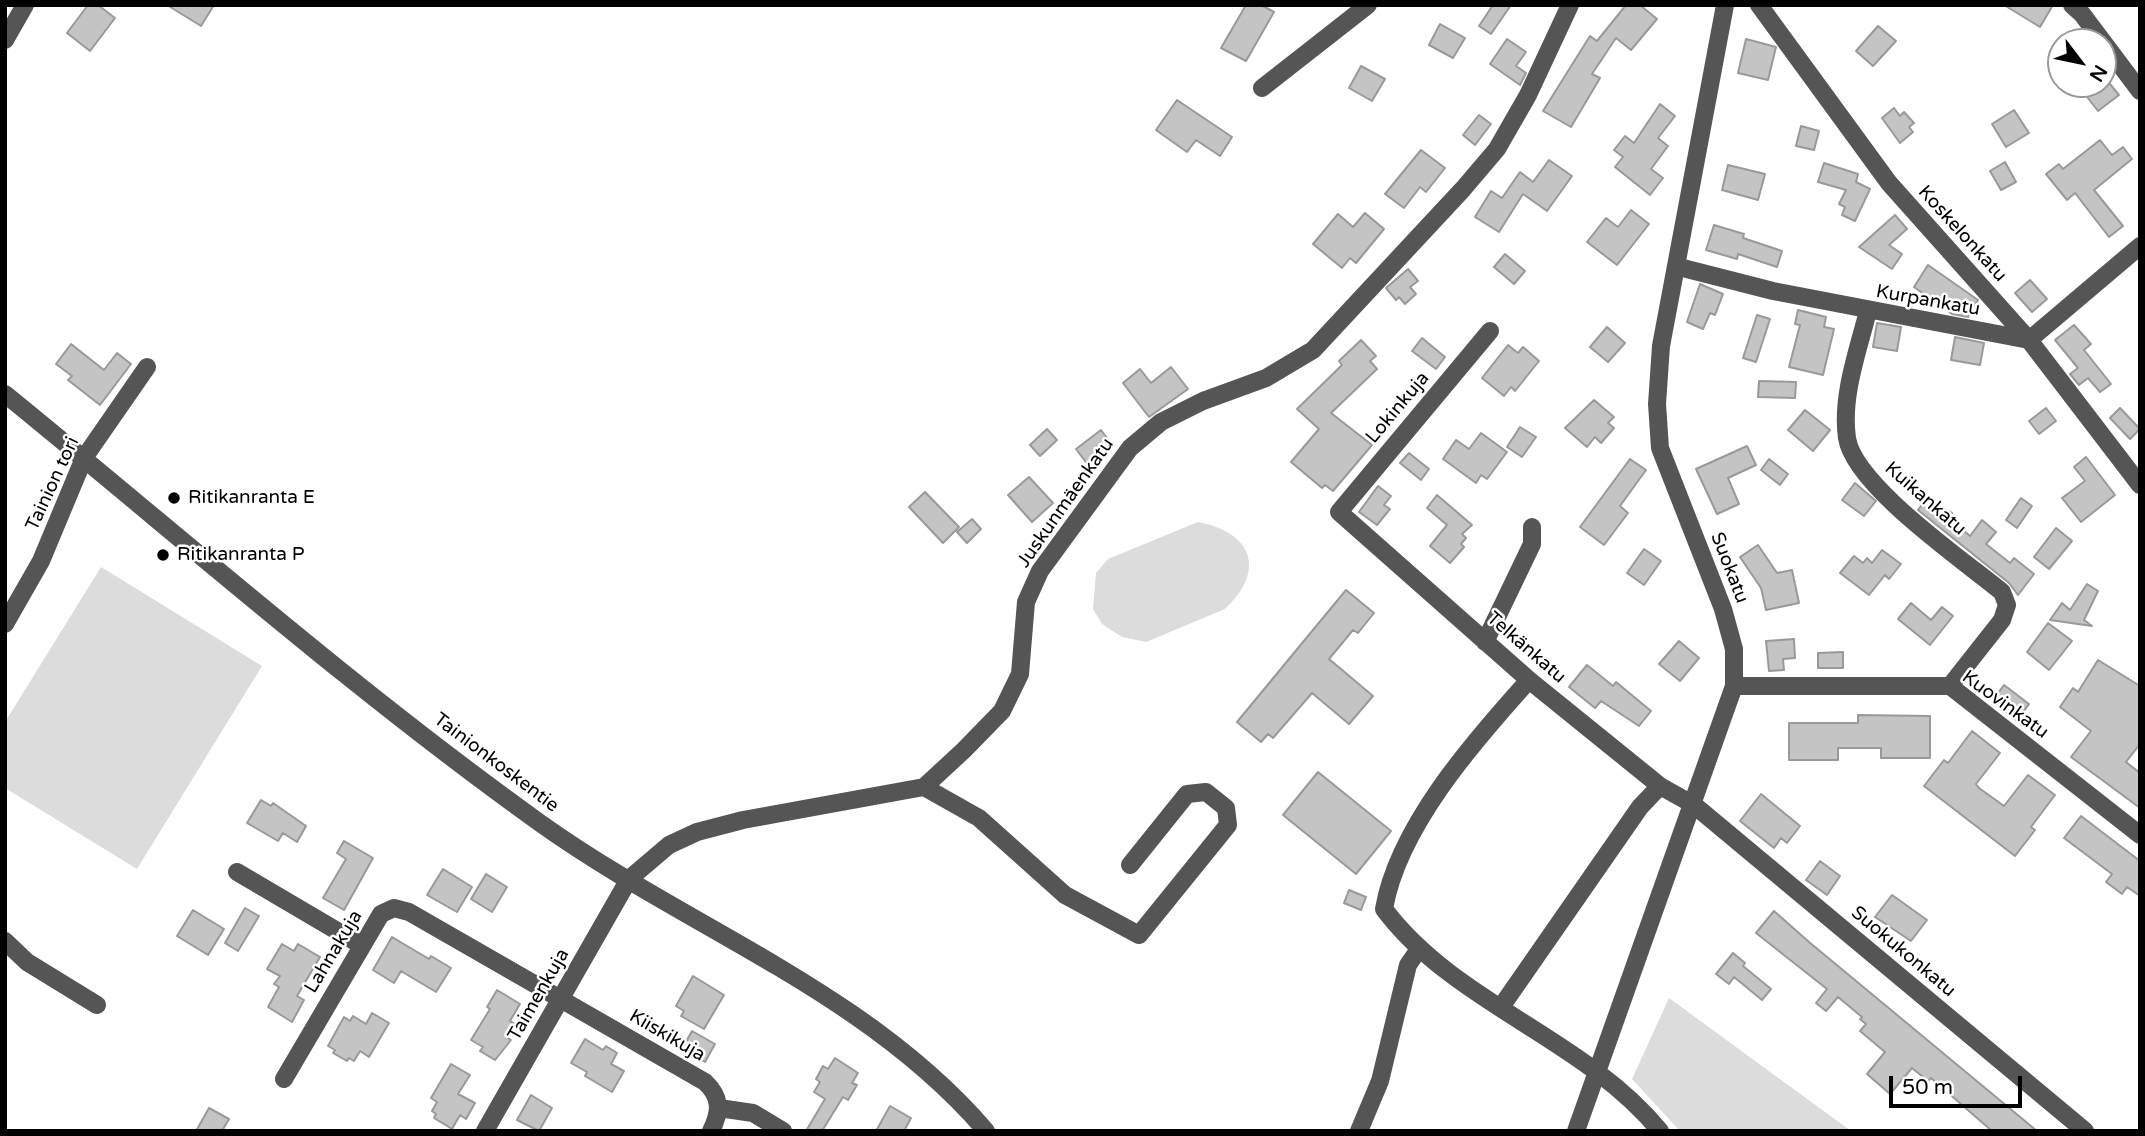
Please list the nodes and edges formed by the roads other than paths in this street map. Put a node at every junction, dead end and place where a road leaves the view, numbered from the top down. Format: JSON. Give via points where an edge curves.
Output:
{"nodes":[{"id":1,"x":24,"y":5,"type":"edge"},
{"id":2,"x":1368,"y":5,"type":"edge"},
{"id":3,"x":1570,"y":5,"type":"edge"},
{"id":4,"x":1725,"y":5,"type":"edge"},
{"id":5,"x":1759,"y":5,"type":"edge"},
{"id":6,"x":2072,"y":5,"type":"edge"},
{"id":7,"x":5,"y":40,"type":"edge"},
{"id":8,"x":1262,"y":88,"type":"dead end"},
{"id":9,"x":2140,"y":91,"type":"edge"},
{"id":10,"x":2140,"y":246,"type":"edge"},
{"id":11,"x":1679,"y":267,"type":"junction"},
{"id":12,"x":1868,"y":311,"type":"junction"},
{"id":13,"x":1490,"y":331,"type":"dead end"},
{"id":14,"x":2029,"y":340,"type":"junction"},
{"id":15,"x":147,"y":367,"type":"dead end"},
{"id":16,"x":5,"y":394,"type":"edge"},
{"id":17,"x":84,"y":458,"type":"junction"},
{"id":18,"x":2140,"y":485,"type":"edge"},
{"id":19,"x":1339,"y":512,"type":"joint"},
{"id":20,"x":1532,"y":527,"type":"dead end"},
{"id":21,"x":5,"y":624,"type":"edge"},
{"id":22,"x":1485,"y":642,"type":"junction"},
{"id":23,"x":1529,"y":680,"type":"junction"},
{"id":24,"x":1734,"y":686,"type":"junction"},
{"id":25,"x":1950,"y":686,"type":"junction"},
{"id":26,"x":1660,"y":786,"type":"junction"},
{"id":27,"x":924,"y":787,"type":"junction"},
{"id":28,"x":1694,"y":805,"type":"junction"},
{"id":29,"x":2140,"y":835,"type":"edge"},
{"id":30,"x":1130,"y":865,"type":"dead end"},
{"id":31,"x":237,"y":872,"type":"dead end"},
{"id":32,"x":629,"y":880,"type":"junction"},
{"id":33,"x":5,"y":941,"type":"edge"},
{"id":34,"x":361,"y":945,"type":"junction"},
{"id":35,"x":1419,"y":949,"type":"junction"},
{"id":36,"x":561,"y":999,"type":"junction"},
{"id":37,"x":97,"y":1005,"type":"dead end"},
{"id":38,"x":1501,"y":1007,"type":"junction"},
{"id":39,"x":1598,"y":1072,"type":"junction"},
{"id":40,"x":284,"y":1079,"type":"dead end"},
{"id":41,"x":719,"y":1108,"type":"junction"},
{"id":42,"x":485,"y":1131,"type":"edge"},
{"id":43,"x":711,"y":1131,"type":"edge"},
{"id":44,"x":783,"y":1131,"type":"edge"},
{"id":45,"x":986,"y":1131,"type":"edge"},
{"id":46,"x":1359,"y":1131,"type":"edge"},
{"id":47,"x":1576,"y":1131,"type":"edge"},
{"id":48,"x":1660,"y":1131,"type":"edge"},
{"id":49,"x":2085,"y":1131,"type":"edge"}],
"edges":[{"from":1,"to":7,"type":"street"},
{"from":2,"to":8,"type":"street"},
{"from":3,"to":27,"type":"street","name":"Juskunmäenkatu","via":[[1497,149],[1313,350],[1266,378],[1161,422],[1129,448],[1040,571],[1026,602],[1020,674],[1002,710]]},
{"from":4,"to":11,"type":"street","name":"Suokatu"},
{"from":5,"to":14,"type":"street","name":"Koskelonkatu","via":[[1889,183]]},
{"from":6,"to":9,"type":"street"},
{"from":10,"to":14,"type":"street"},
{"from":11,"to":12,"type":"street","name":"Kurpankatu"},
{"from":11,"to":24,"type":"street","name":"Suokatu","via":[[1661,346],[1660,448],[1723,608],[1734,649]]},
{"from":12,"to":14,"type":"street","name":"Kurpankatu"},
{"from":12,"to":25,"type":"street","name":"Kuikankatu","via":[[1845,407],[1847,440],[1858,465],[1876,489],[2001,592],[2007,605],[2002,620]]},
{"from":13,"to":19,"type":"street","name":"Lokinkuja"},
{"from":14,"to":18,"type":"street","name":"Koskelonkatu"},
{"from":15,"to":17,"type":"street","name":"Tainion tori"},
{"from":16,"to":17,"type":"street","name":"Tainionkoskentie"},
{"from":17,"to":21,"type":"street","name":"Tainion tori","via":[[41,561]]},
{"from":17,"to":32,"type":"street","name":"Tainionkoskentie","via":[[443,751],[543,825]]},
{"from":19,"to":22,"type":"street","name":"Telkänkatu"},
{"from":20,"to":22,"type":"street","via":[[1532,544]]},
{"from":22,"to":23,"type":"street","name":"Telkänkatu"},
{"from":23,"to":26,"type":"street","name":"Telkänkatu"},
{"from":23,"to":35,"type":"street","via":[[1461,760],[1403,845],[1389,879],[1384,909]]},
{"from":24,"to":25,"type":"street","name":"Kuovinkatu"},
{"from":24,"to":28,"type":"street","name":"Suokatu"},
{"from":25,"to":29,"type":"street","name":"Kuovinkatu"},
{"from":26,"to":28,"type":"street","name":"Telkänkatu"},
{"from":26,"to":38,"type":"street","via":[[1640,807]]},
{"from":27,"to":30,"type":"street","via":[[979,818],[1065,894],[1139,935],[1228,825],[1226,808],[1206,792],[1187,794]]},
{"from":27,"to":32,"type":"street","via":[[697,832],[669,845]]},
{"from":28,"to":39,"type":"street","name":"Suokatu"},
{"from":28,"to":49,"type":"street","name":"Suokukonkatu"},
{"from":31,"to":34,"type":"street"},
{"from":32,"to":36,"type":"street","name":"Taimenkuja"},
{"from":32,"to":45,"type":"street","name":"Tainionkoskentie","via":[[859,1019],[903,1050]]},
{"from":33,"to":37,"type":"street","via":[[27,962]]},
{"from":34,"to":36,"type":"street","name":"Lahnakuja","via":[[381,914],[394,908],[409,912]]},
{"from":34,"to":40,"type":"street","name":"Lahnakuja"},
{"from":35,"to":38,"type":"street"},
{"from":35,"to":46,"type":"street","via":[[1408,965],[1380,1081]]},
{"from":36,"to":41,"type":"street","name":"Kiiskikuja","via":[[705,1082],[715,1091]]},
{"from":36,"to":42,"type":"street","name":"Taimenkuja"},
{"from":38,"to":39,"type":"street"},
{"from":39,"to":47,"type":"street","name":"Suokatu"},
{"from":39,"to":48,"type":"street"},
{"from":41,"to":43,"type":"street"},
{"from":41,"to":44,"type":"street","via":[[753,1113]]}]}
